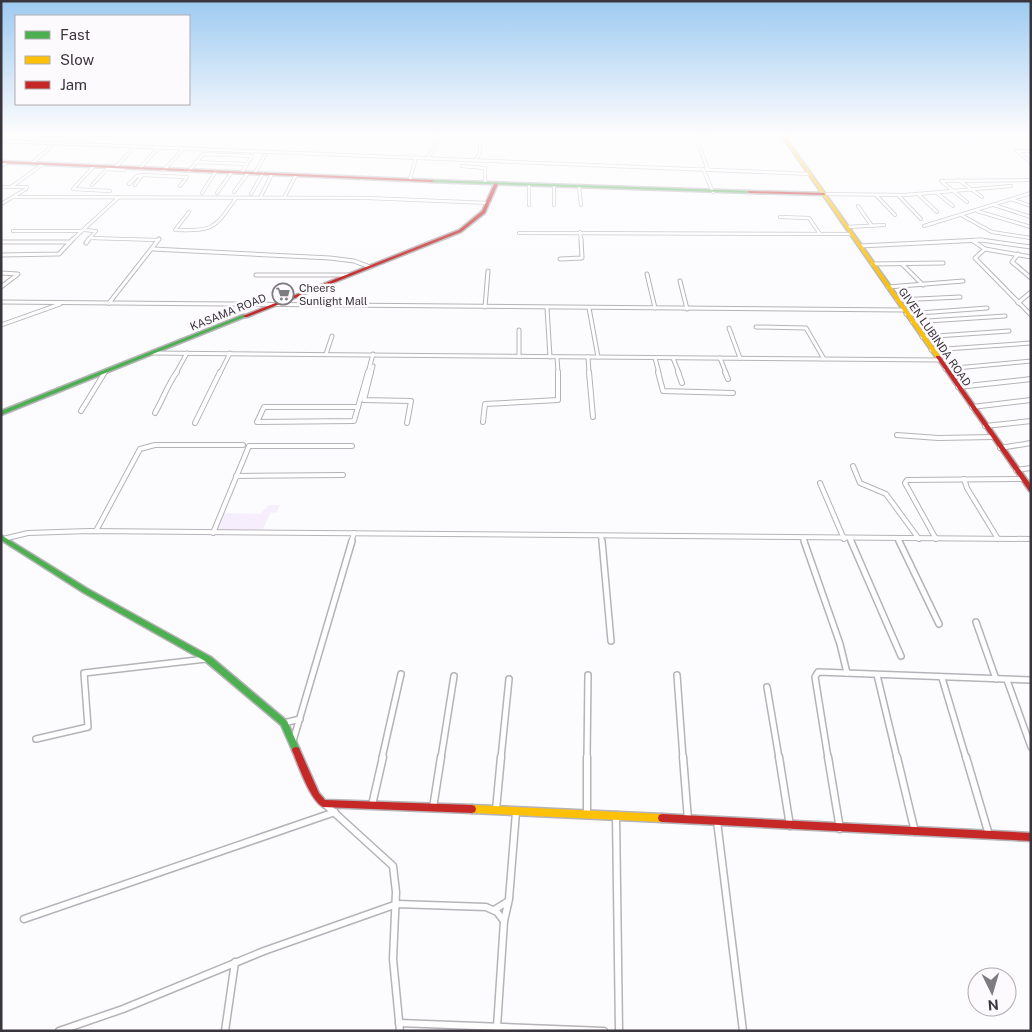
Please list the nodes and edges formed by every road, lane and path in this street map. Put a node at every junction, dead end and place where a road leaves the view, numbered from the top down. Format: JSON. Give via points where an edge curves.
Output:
{"nodes":[{"id":1,"x":16,"y":183,"type":"edge"},
{"id":2,"x":78,"y":183,"type":"edge"},
{"id":3,"x":182,"y":183,"type":"edge"},
{"id":4,"x":209,"y":183,"type":"edge"},
{"id":5,"x":224,"y":183,"type":"edge"},
{"id":6,"x":241,"y":183,"type":"edge"},
{"id":7,"x":257,"y":183,"type":"edge"},
{"id":8,"x":267,"y":183,"type":"edge"},
{"id":9,"x":292,"y":183,"type":"edge"},
{"id":10,"x":487,"y":183,"type":"edge"},
{"id":11,"x":709,"y":183,"type":"edge"},
{"id":12,"x":816,"y":183,"type":"edge"},
{"id":13,"x":944,"y":183,"type":"edge"},
{"id":14,"x":963,"y":183,"type":"edge"},
{"id":15,"x":496,"y":184,"type":"junction"},
{"id":16,"x":529,"y":185,"type":"junction"},
{"id":17,"x":180,"y":186,"type":"dead end"},
{"id":18,"x":554,"y":186,"type":"junction"},
{"id":19,"x":1011,"y":186,"type":"dead end"},
{"id":20,"x":1,"y":187,"type":"edge"},
{"id":21,"x":12,"y":187,"type":"junction"},
{"id":22,"x":579,"y":187,"type":"junction"},
{"id":23,"x":971,"y":190,"type":"junction"},
{"id":24,"x":110,"y":191,"type":"dead end"},
{"id":25,"x":954,"y":191,"type":"junction"},
{"id":26,"x":234,"y":192,"type":"dead end"},
{"id":27,"x":713,"y":192,"type":"junction"},
{"id":28,"x":202,"y":193,"type":"dead end"},
{"id":29,"x":217,"y":193,"type":"dead end"},
{"id":30,"x":937,"y":193,"type":"junction"},
{"id":31,"x":251,"y":194,"type":"dead end"},
{"id":32,"x":824,"y":194,"type":"junction"},
{"id":33,"x":918,"y":194,"type":"junction"},
{"id":34,"x":1030,"y":194,"type":"edge"},
{"id":35,"x":876,"y":195,"type":"junction"},
{"id":36,"x":898,"y":195,"type":"junction"},
{"id":37,"x":13,"y":197,"type":"junction"},
{"id":38,"x":119,"y":197,"type":"junction"},
{"id":39,"x":982,"y":197,"type":"dead end"},
{"id":40,"x":236,"y":198,"type":"junction"},
{"id":41,"x":260,"y":198,"type":"junction"},
{"id":42,"x":284,"y":198,"type":"junction"},
{"id":43,"x":1011,"y":199,"type":"junction"},
{"id":44,"x":967,"y":202,"type":"dead end"},
{"id":45,"x":489,"y":203,"type":"junction"},
{"id":46,"x":1,"y":204,"type":"edge"},
{"id":47,"x":529,"y":205,"type":"dead end"},
{"id":48,"x":554,"y":205,"type":"dead end"},
{"id":49,"x":581,"y":205,"type":"dead end"},
{"id":50,"x":994,"y":205,"type":"junction"},
{"id":51,"x":858,"y":206,"type":"dead end"},
{"id":52,"x":952,"y":206,"type":"dead end"},
{"id":53,"x":1031,"y":206,"type":"edge"},
{"id":54,"x":976,"y":210,"type":"junction"},
{"id":55,"x":189,"y":212,"type":"dead end"},
{"id":56,"x":937,"y":212,"type":"dead end"},
{"id":57,"x":895,"y":215,"type":"dead end"},
{"id":58,"x":961,"y":216,"type":"junction"},
{"id":59,"x":780,"y":217,"type":"dead end"},
{"id":60,"x":1031,"y":217,"type":"edge"},
{"id":61,"x":921,"y":219,"type":"dead end"},
{"id":62,"x":884,"y":225,"type":"dead end"},
{"id":63,"x":872,"y":226,"type":"junction"},
{"id":64,"x":924,"y":226,"type":"dead end"},
{"id":65,"x":847,"y":227,"type":"junction"},
{"id":66,"x":1031,"y":227,"type":"edge"},
{"id":67,"x":82,"y":230,"type":"junction"},
{"id":68,"x":13,"y":231,"type":"dead end"},
{"id":69,"x":580,"y":232,"type":"junction"},
{"id":70,"x":519,"y":233,"type":"dead end"},
{"id":71,"x":820,"y":234,"type":"junction"},
{"id":72,"x":852,"y":234,"type":"junction"},
{"id":73,"x":90,"y":238,"type":"junction"},
{"id":74,"x":1031,"y":238,"type":"edge"},
{"id":75,"x":974,"y":241,"type":"junction"},
{"id":76,"x":1,"y":242,"type":"edge"},
{"id":77,"x":69,"y":242,"type":"junction"},
{"id":78,"x":86,"y":243,"type":"dead end"},
{"id":79,"x":860,"y":247,"type":"junction"},
{"id":80,"x":1031,"y":248,"type":"edge"},
{"id":81,"x":153,"y":249,"type":"junction"},
{"id":82,"x":985,"y":249,"type":"junction"},
{"id":83,"x":1018,"y":254,"type":"junction"},
{"id":84,"x":1,"y":255,"type":"edge"},
{"id":85,"x":1031,"y":257,"type":"edge"},
{"id":86,"x":560,"y":258,"type":"dead end"},
{"id":87,"x":943,"y":263,"type":"dead end"},
{"id":88,"x":872,"y":264,"type":"junction"},
{"id":89,"x":902,"y":264,"type":"junction"},
{"id":90,"x":370,"y":267,"type":"junction"},
{"id":91,"x":488,"y":271,"type":"dead end"},
{"id":92,"x":1,"y":273,"type":"edge"},
{"id":93,"x":647,"y":274,"type":"dead end"},
{"id":94,"x":256,"y":275,"type":"dead end"},
{"id":95,"x":348,"y":275,"type":"junction"},
{"id":96,"x":1031,"y":278,"type":"edge"},
{"id":97,"x":680,"y":281,"type":"dead end"},
{"id":98,"x":963,"y":281,"type":"dead end"},
{"id":99,"x":923,"y":284,"type":"junction"},
{"id":100,"x":1,"y":287,"type":"edge"},
{"id":101,"x":888,"y":287,"type":"junction"},
{"id":102,"x":1031,"y":292,"type":"edge"},
{"id":103,"x":960,"y":297,"type":"dead end"},
{"id":104,"x":897,"y":300,"type":"junction"},
{"id":105,"x":1,"y":302,"type":"edge"},
{"id":106,"x":64,"y":303,"type":"junction"},
{"id":107,"x":109,"y":303,"type":"junction"},
{"id":108,"x":1018,"y":303,"type":"junction"},
{"id":109,"x":276,"y":304,"type":"junction"},
{"id":110,"x":485,"y":307,"type":"junction"},
{"id":111,"x":547,"y":308,"type":"junction"},
{"id":112,"x":589,"y":308,"type":"junction"},
{"id":113,"x":655,"y":308,"type":"junction"},
{"id":114,"x":987,"y":308,"type":"dead end"},
{"id":115,"x":687,"y":309,"type":"junction"},
{"id":116,"x":904,"y":312,"type":"junction"},
{"id":117,"x":1005,"y":316,"type":"dead end"},
{"id":118,"x":1031,"y":316,"type":"edge"},
{"id":119,"x":912,"y":322,"type":"junction"},
{"id":120,"x":1,"y":325,"type":"edge"},
{"id":121,"x":756,"y":327,"type":"dead end"},
{"id":122,"x":729,"y":328,"type":"dead end"},
{"id":123,"x":519,"y":330,"type":"dead end"},
{"id":124,"x":1009,"y":331,"type":"dead end"},
{"id":125,"x":332,"y":336,"type":"dead end"},
{"id":126,"x":922,"y":337,"type":"junction"},
{"id":127,"x":1031,"y":344,"type":"edge"},
{"id":128,"x":931,"y":350,"type":"junction"},
{"id":129,"x":153,"y":353,"type":"junction"},
{"id":130,"x":187,"y":353,"type":"junction"},
{"id":131,"x":230,"y":353,"type":"junction"},
{"id":132,"x":326,"y":354,"type":"junction"},
{"id":133,"x":374,"y":354,"type":"junction"},
{"id":134,"x":519,"y":356,"type":"junction"},
{"id":135,"x":550,"y":356,"type":"junction"},
{"id":136,"x":557,"y":357,"type":"junction"},
{"id":137,"x":588,"y":357,"type":"junction"},
{"id":138,"x":598,"y":357,"type":"junction"},
{"id":139,"x":655,"y":358,"type":"junction"},
{"id":140,"x":673,"y":358,"type":"junction"},
{"id":141,"x":720,"y":358,"type":"junction"},
{"id":142,"x":740,"y":358,"type":"junction"},
{"id":143,"x":824,"y":359,"type":"junction"},
{"id":144,"x":939,"y":360,"type":"junction"},
{"id":145,"x":1031,"y":361,"type":"edge"},
{"id":146,"x":945,"y":369,"type":"junction"},
{"id":147,"x":104,"y":372,"type":"junction"},
{"id":148,"x":728,"y":379,"type":"dead end"},
{"id":149,"x":1031,"y":379,"type":"edge"},
{"id":150,"x":682,"y":383,"type":"dead end"},
{"id":151,"x":958,"y":387,"type":"junction"},
{"id":152,"x":733,"y":393,"type":"dead end"},
{"id":153,"x":1031,"y":400,"type":"edge"},
{"id":154,"x":358,"y":407,"type":"junction"},
{"id":155,"x":972,"y":407,"type":"junction"},
{"id":156,"x":81,"y":411,"type":"dead end"},
{"id":157,"x":1,"y":413,"type":"edge"},
{"id":158,"x":155,"y":413,"type":"dead end"},
{"id":159,"x":593,"y":417,"type":"dead end"},
{"id":160,"x":1031,"y":421,"type":"edge"},
{"id":161,"x":483,"y":422,"type":"dead end"},
{"id":162,"x":195,"y":423,"type":"dead end"},
{"id":163,"x":407,"y":423,"type":"dead end"},
{"id":164,"x":985,"y":426,"type":"junction"},
{"id":165,"x":897,"y":435,"type":"dead end"},
{"id":166,"x":993,"y":437,"type":"junction"},
{"id":167,"x":1031,"y":443,"type":"edge"},
{"id":168,"x":243,"y":445,"type":"dead end"},
{"id":169,"x":352,"y":446,"type":"dead end"},
{"id":170,"x":1000,"y":448,"type":"junction"},
{"id":171,"x":853,"y":466,"type":"dead end"},
{"id":172,"x":1031,"y":468,"type":"edge"},
{"id":173,"x":1016,"y":470,"type":"junction"},
{"id":174,"x":343,"y":475,"type":"dead end"},
{"id":175,"x":236,"y":476,"type":"junction"},
{"id":176,"x":964,"y":479,"type":"junction"},
{"id":177,"x":1022,"y":479,"type":"junction"},
{"id":178,"x":820,"y":483,"type":"dead end"},
{"id":179,"x":1031,"y":490,"type":"edge"},
{"id":180,"x":96,"y":531,"type":"junction"},
{"id":181,"x":213,"y":533,"type":"junction"},
{"id":182,"x":354,"y":534,"type":"junction"},
{"id":183,"x":600,"y":536,"type":"junction"},
{"id":184,"x":2,"y":538,"type":"edge"},
{"id":185,"x":803,"y":538,"type":"junction"},
{"id":186,"x":847,"y":539,"type":"junction"},
{"id":187,"x":898,"y":539,"type":"junction"},
{"id":188,"x":919,"y":539,"type":"junction"},
{"id":189,"x":936,"y":539,"type":"junction"},
{"id":190,"x":998,"y":539,"type":"junction"},
{"id":191,"x":1031,"y":539,"type":"edge"},
{"id":192,"x":976,"y":622,"type":"dead end"},
{"id":193,"x":939,"y":624,"type":"dead end"},
{"id":194,"x":610,"y":641,"type":"dead end"},
{"id":195,"x":901,"y":656,"type":"dead end"},
{"id":196,"x":208,"y":659,"type":"junction"},
{"id":197,"x":846,"y":673,"type":"junction"},
{"id":198,"x":401,"y":674,"type":"dead end"},
{"id":199,"x":677,"y":675,"type":"dead end"},
{"id":200,"x":877,"y":675,"type":"junction"},
{"id":201,"x":454,"y":676,"type":"dead end"},
{"id":202,"x":588,"y":676,"type":"dead end"},
{"id":203,"x":942,"y":678,"type":"junction"},
{"id":204,"x":509,"y":679,"type":"dead end"},
{"id":205,"x":996,"y":679,"type":"junction"},
{"id":206,"x":1007,"y":680,"type":"junction"},
{"id":207,"x":1031,"y":680,"type":"edge"},
{"id":208,"x":767,"y":687,"type":"dead end"},
{"id":209,"x":300,"y":719,"type":"junction"},
{"id":210,"x":284,"y":723,"type":"junction"},
{"id":211,"x":36,"y":739,"type":"dead end"},
{"id":212,"x":293,"y":741,"type":"junction"},
{"id":213,"x":1031,"y":746,"type":"edge"},
{"id":214,"x":323,"y":802,"type":"junction"},
{"id":215,"x":372,"y":805,"type":"junction"},
{"id":216,"x":433,"y":808,"type":"junction"},
{"id":217,"x":496,"y":810,"type":"junction"},
{"id":218,"x":335,"y":812,"type":"junction"},
{"id":219,"x":516,"y":812,"type":"junction"},
{"id":220,"x":588,"y":813,"type":"junction"},
{"id":221,"x":616,"y":815,"type":"junction"},
{"id":222,"x":688,"y":820,"type":"junction"},
{"id":223,"x":717,"y":821,"type":"junction"},
{"id":224,"x":790,"y":826,"type":"junction"},
{"id":225,"x":840,"y":829,"type":"junction"},
{"id":226,"x":915,"y":832,"type":"junction"},
{"id":227,"x":989,"y":835,"type":"junction"},
{"id":228,"x":1031,"y":837,"type":"edge"},
{"id":229,"x":509,"y":899,"type":"junction"},
{"id":230,"x":396,"y":904,"type":"junction"},
{"id":231,"x":494,"y":910,"type":"junction"},
{"id":232,"x":24,"y":919,"type":"dead end"},
{"id":233,"x":504,"y":921,"type":"junction"},
{"id":234,"x":235,"y":962,"type":"junction"},
{"id":235,"x":400,"y":1027,"type":"edge"},
{"id":236,"x":497,"y":1027,"type":"junction"},
{"id":237,"x":59,"y":1031,"type":"edge"},
{"id":238,"x":225,"y":1031,"type":"edge"},
{"id":239,"x":604,"y":1031,"type":"edge"},
{"id":240,"x":619,"y":1031,"type":"edge"},
{"id":241,"x":743,"y":1031,"type":"edge"}],
"edges":[{"from":1,"to":21,"type":"street"},
{"from":2,"to":24,"type":"street","via":[[72,189]]},
{"from":3,"to":17,"type":"street"},
{"from":4,"to":28,"type":"street"},
{"from":5,"to":29,"type":"street"},
{"from":6,"to":26,"type":"street"},
{"from":7,"to":31,"type":"street"},
{"from":8,"to":41,"type":"street"},
{"from":9,"to":42,"type":"street"},
{"from":10,"to":15,"type":"street"},
{"from":11,"to":27,"type":"street"},
{"from":12,"to":32,"type":"street","name":"GIVEN LUBINDA ROAD"},
{"from":13,"to":25,"type":"street"},
{"from":14,"to":23,"type":"street"},
{"from":15,"to":16,"type":"street"},
{"from":15,"to":45,"type":"street","name":"KASAMA ROAD"},
{"from":16,"to":18,"type":"street"},
{"from":16,"to":47,"type":"street"},
{"from":18,"to":22,"type":"street"},
{"from":18,"to":48,"type":"street"},
{"from":19,"to":23,"type":"street"},
{"from":20,"to":21,"type":"street"},
{"from":21,"to":37,"type":"street","via":[[27,188]]},
{"from":22,"to":27,"type":"street"},
{"from":22,"to":49,"type":"street"},
{"from":23,"to":25,"type":"street"},
{"from":23,"to":39,"type":"street"},
{"from":25,"to":30,"type":"street"},
{"from":25,"to":44,"type":"street"},
{"from":27,"to":32,"type":"street"},
{"from":30,"to":33,"type":"street"},
{"from":30,"to":52,"type":"street"},
{"from":32,"to":35,"type":"street"},
{"from":32,"to":65,"type":"street","name":"GIVEN LUBINDA ROAD"},
{"from":33,"to":36,"type":"street"},
{"from":33,"to":56,"type":"street"},
{"from":34,"to":43,"type":"street"},
{"from":35,"to":36,"type":"street"},
{"from":35,"to":57,"type":"street"},
{"from":36,"to":61,"type":"street"},
{"from":37,"to":38,"type":"street"},
{"from":37,"to":46,"type":"street"},
{"from":38,"to":40,"type":"street"},
{"from":38,"to":67,"type":"street"},
{"from":40,"to":41,"type":"street"},
{"from":40,"to":55,"type":"street","via":[[214,228],[175,230]]},
{"from":41,"to":42,"type":"street"},
{"from":42,"to":45,"type":"street"},
{"from":43,"to":50,"type":"street"},
{"from":43,"to":53,"type":"street"},
{"from":45,"to":90,"type":"street","name":"KASAMA ROAD","via":[[472,225]]},
{"from":50,"to":54,"type":"street"},
{"from":50,"to":60,"type":"street"},
{"from":51,"to":63,"type":"street"},
{"from":54,"to":58,"type":"street"},
{"from":54,"to":66,"type":"street"},
{"from":58,"to":64,"type":"street"},
{"from":58,"to":74,"type":"street","via":[[992,232]]},
{"from":59,"to":71,"type":"street","via":[[809,218]]},
{"from":62,"to":63,"type":"street"},
{"from":63,"to":65,"type":"street"},
{"from":65,"to":72,"type":"street","name":"GIVEN LUBINDA ROAD"},
{"from":67,"to":68,"type":"street"},
{"from":67,"to":73,"type":"street","via":[[96,231]]},
{"from":67,"to":77,"type":"street"},
{"from":69,"to":70,"type":"street"},
{"from":69,"to":71,"type":"street"},
{"from":69,"to":86,"type":"street","via":[[582,258]]},
{"from":71,"to":72,"type":"street"},
{"from":72,"to":79,"type":"street","name":"GIVEN LUBINDA ROAD"},
{"from":73,"to":78,"type":"street"},
{"from":73,"to":81,"type":"street","via":[[159,239]]},
{"from":75,"to":79,"type":"street"},
{"from":75,"to":80,"type":"street"},
{"from":75,"to":82,"type":"street"},
{"from":76,"to":77,"type":"street"},
{"from":77,"to":84,"type":"street","via":[[56,255]]},
{"from":79,"to":88,"type":"street","name":"GIVEN LUBINDA ROAD"},
{"from":81,"to":90,"type":"street","via":[[330,258]]},
{"from":81,"to":107,"type":"street"},
{"from":82,"to":83,"type":"street"},
{"from":82,"to":108,"type":"street","via":[[975,258]]},
{"from":83,"to":85,"type":"street"},
{"from":83,"to":96,"type":"street","via":[[1012,262]]},
{"from":87,"to":89,"type":"street"},
{"from":88,"to":89,"type":"street"},
{"from":88,"to":101,"type":"street","name":"GIVEN LUBINDA ROAD"},
{"from":89,"to":99,"type":"street"},
{"from":90,"to":95,"type":"street","name":"KASAMA ROAD"},
{"from":91,"to":110,"type":"street"},
{"from":92,"to":100,"type":"street","via":[[18,274]]},
{"from":93,"to":113,"type":"street"},
{"from":94,"to":95,"type":"street"},
{"from":95,"to":109,"type":"street","name":"KASAMA ROAD"},
{"from":97,"to":115,"type":"street"},
{"from":98,"to":99,"type":"street"},
{"from":99,"to":101,"type":"street"},
{"from":101,"to":104,"type":"street","name":"GIVEN LUBINDA ROAD"},
{"from":102,"to":108,"type":"street"},
{"from":103,"to":104,"type":"street"},
{"from":104,"to":116,"type":"street","name":"GIVEN LUBINDA ROAD"},
{"from":105,"to":106,"type":"street"},
{"from":106,"to":107,"type":"street"},
{"from":106,"to":120,"type":"street"},
{"from":107,"to":109,"type":"street"},
{"from":108,"to":118,"type":"street"},
{"from":109,"to":110,"type":"street"},
{"from":109,"to":129,"type":"street","name":"KASAMA ROAD"},
{"from":110,"to":111,"type":"street"},
{"from":111,"to":112,"type":"street"},
{"from":111,"to":135,"type":"street"},
{"from":112,"to":113,"type":"street"},
{"from":112,"to":138,"type":"street"},
{"from":113,"to":115,"type":"street"},
{"from":114,"to":116,"type":"street"},
{"from":115,"to":116,"type":"street"},
{"from":116,"to":119,"type":"street","name":"GIVEN LUBINDA ROAD"},
{"from":117,"to":119,"type":"street"},
{"from":119,"to":126,"type":"street","name":"GIVEN LUBINDA ROAD"},
{"from":121,"to":143,"type":"street","via":[[806,328]]},
{"from":122,"to":142,"type":"street"},
{"from":123,"to":134,"type":"street"},
{"from":124,"to":126,"type":"street"},
{"from":125,"to":132,"type":"street"},
{"from":126,"to":128,"type":"street","name":"GIVEN LUBINDA ROAD"},
{"from":127,"to":128,"type":"street"},
{"from":128,"to":144,"type":"street","name":"GIVEN LUBINDA ROAD"},
{"from":129,"to":130,"type":"street"},
{"from":129,"to":147,"type":"street","name":"KASAMA ROAD"},
{"from":130,"to":131,"type":"street"},
{"from":130,"to":158,"type":"street"},
{"from":131,"to":132,"type":"street"},
{"from":131,"to":162,"type":"street"},
{"from":132,"to":133,"type":"street"},
{"from":133,"to":134,"type":"street"},
{"from":133,"to":154,"type":"street"},
{"from":133,"to":163,"type":"street","via":[[364,400],[411,401]]},
{"from":134,"to":135,"type":"street"},
{"from":135,"to":136,"type":"street"},
{"from":136,"to":137,"type":"street"},
{"from":136,"to":161,"type":"street","via":[[558,400],[485,404]]},
{"from":137,"to":138,"type":"street"},
{"from":137,"to":159,"type":"street"},
{"from":138,"to":139,"type":"street"},
{"from":139,"to":140,"type":"street"},
{"from":139,"to":152,"type":"street","via":[[663,391]]},
{"from":140,"to":141,"type":"street"},
{"from":140,"to":150,"type":"street"},
{"from":141,"to":142,"type":"street"},
{"from":141,"to":148,"type":"street"},
{"from":142,"to":143,"type":"street"},
{"from":143,"to":144,"type":"street"},
{"from":144,"to":146,"type":"street","name":"GIVEN LUBINDA ROAD"},
{"from":145,"to":146,"type":"street"},
{"from":146,"to":151,"type":"street","name":"GIVEN LUBINDA ROAD"},
{"from":147,"to":156,"type":"street"},
{"from":147,"to":157,"type":"street","name":"KASAMA ROAD"},
{"from":149,"to":151,"type":"street"},
{"from":151,"to":155,"type":"street","name":"GIVEN LUBINDA ROAD"},
{"from":153,"to":155,"type":"street"},
{"from":154,"to":154,"type":"street","via":[[356,420],[348,423],[257,422],[264,407]]},
{"from":155,"to":164,"type":"street","name":"GIVEN LUBINDA ROAD"},
{"from":160,"to":164,"type":"street"},
{"from":164,"to":166,"type":"street","name":"GIVEN LUBINDA ROAD"},
{"from":165,"to":166,"type":"street"},
{"from":166,"to":170,"type":"street","name":"GIVEN LUBINDA ROAD"},
{"from":167,"to":170,"type":"street"},
{"from":168,"to":180,"type":"street","via":[[155,445],[140,448]]},
{"from":169,"to":175,"type":"street","via":[[251,445]]},
{"from":170,"to":173,"type":"street","name":"GIVEN LUBINDA ROAD"},
{"from":171,"to":188,"type":"street","via":[[860,483],[886,494]]},
{"from":172,"to":173,"type":"street"},
{"from":173,"to":177,"type":"street","name":"GIVEN LUBINDA ROAD"},
{"from":174,"to":175,"type":"street"},
{"from":175,"to":181,"type":"street"},
{"from":176,"to":177,"type":"street"},
{"from":176,"to":189,"type":"street","via":[[906,481]]},
{"from":176,"to":190,"type":"street"},
{"from":177,"to":179,"type":"street","name":"GIVEN LUBINDA ROAD"},
{"from":178,"to":186,"type":"street"},
{"from":180,"to":181,"type":"street"},
{"from":180,"to":184,"type":"street","via":[[28,533]]},
{"from":181,"to":182,"type":"street"},
{"from":182,"to":183,"type":"street"},
{"from":182,"to":209,"type":"street"},
{"from":183,"to":185,"type":"street"},
{"from":183,"to":194,"type":"street","via":[[605,560]]},
{"from":184,"to":196,"type":"street","via":[[86,591]]},
{"from":185,"to":186,"type":"street"},
{"from":185,"to":197,"type":"street","via":[[840,644]]},
{"from":186,"to":187,"type":"street"},
{"from":186,"to":195,"type":"street"},
{"from":187,"to":188,"type":"street"},
{"from":187,"to":193,"type":"street"},
{"from":188,"to":189,"type":"street"},
{"from":189,"to":190,"type":"street"},
{"from":190,"to":191,"type":"street"},
{"from":192,"to":205,"type":"street"},
{"from":196,"to":210,"type":"street"},
{"from":196,"to":211,"type":"street","via":[[122,666],[84,673],[88,727]]},
{"from":197,"to":200,"type":"street"},
{"from":197,"to":225,"type":"street","via":[[823,672],[815,677]]},
{"from":198,"to":215,"type":"street"},
{"from":199,"to":222,"type":"street"},
{"from":200,"to":203,"type":"street"},
{"from":200,"to":226,"type":"street"},
{"from":201,"to":216,"type":"street"},
{"from":202,"to":220,"type":"street"},
{"from":203,"to":205,"type":"street"},
{"from":203,"to":227,"type":"street"},
{"from":204,"to":217,"type":"street"},
{"from":205,"to":206,"type":"street"},
{"from":206,"to":207,"type":"street"},
{"from":206,"to":213,"type":"street"},
{"from":208,"to":224,"type":"street"},
{"from":209,"to":210,"type":"street"},
{"from":209,"to":212,"type":"street"},
{"from":210,"to":212,"type":"street"},
{"from":212,"to":214,"type":"street","via":[[316,795]]},
{"from":214,"to":215,"type":"street"},
{"from":214,"to":218,"type":"street"},
{"from":215,"to":216,"type":"street"},
{"from":216,"to":217,"type":"street"},
{"from":217,"to":219,"type":"street"},
{"from":218,"to":230,"type":"street","via":[[393,866]]},
{"from":218,"to":232,"type":"street"},
{"from":219,"to":220,"type":"street"},
{"from":219,"to":229,"type":"street"},
{"from":220,"to":221,"type":"street"},
{"from":221,"to":222,"type":"street"},
{"from":221,"to":240,"type":"street"},
{"from":222,"to":223,"type":"street"},
{"from":223,"to":224,"type":"street"},
{"from":223,"to":241,"type":"street"},
{"from":224,"to":225,"type":"street"},
{"from":225,"to":226,"type":"street"},
{"from":226,"to":227,"type":"street"},
{"from":227,"to":228,"type":"street"},
{"from":229,"to":231,"type":"street"},
{"from":229,"to":233,"type":"street"},
{"from":230,"to":231,"type":"street","via":[[448,904]]},
{"from":230,"to":234,"type":"street"},
{"from":230,"to":235,"type":"street","via":[[394,967]]},
{"from":231,"to":233,"type":"street"},
{"from":233,"to":236,"type":"street"},
{"from":234,"to":237,"type":"street"},
{"from":234,"to":238,"type":"street"},
{"from":235,"to":236,"type":"street"},
{"from":236,"to":239,"type":"street"}]}
